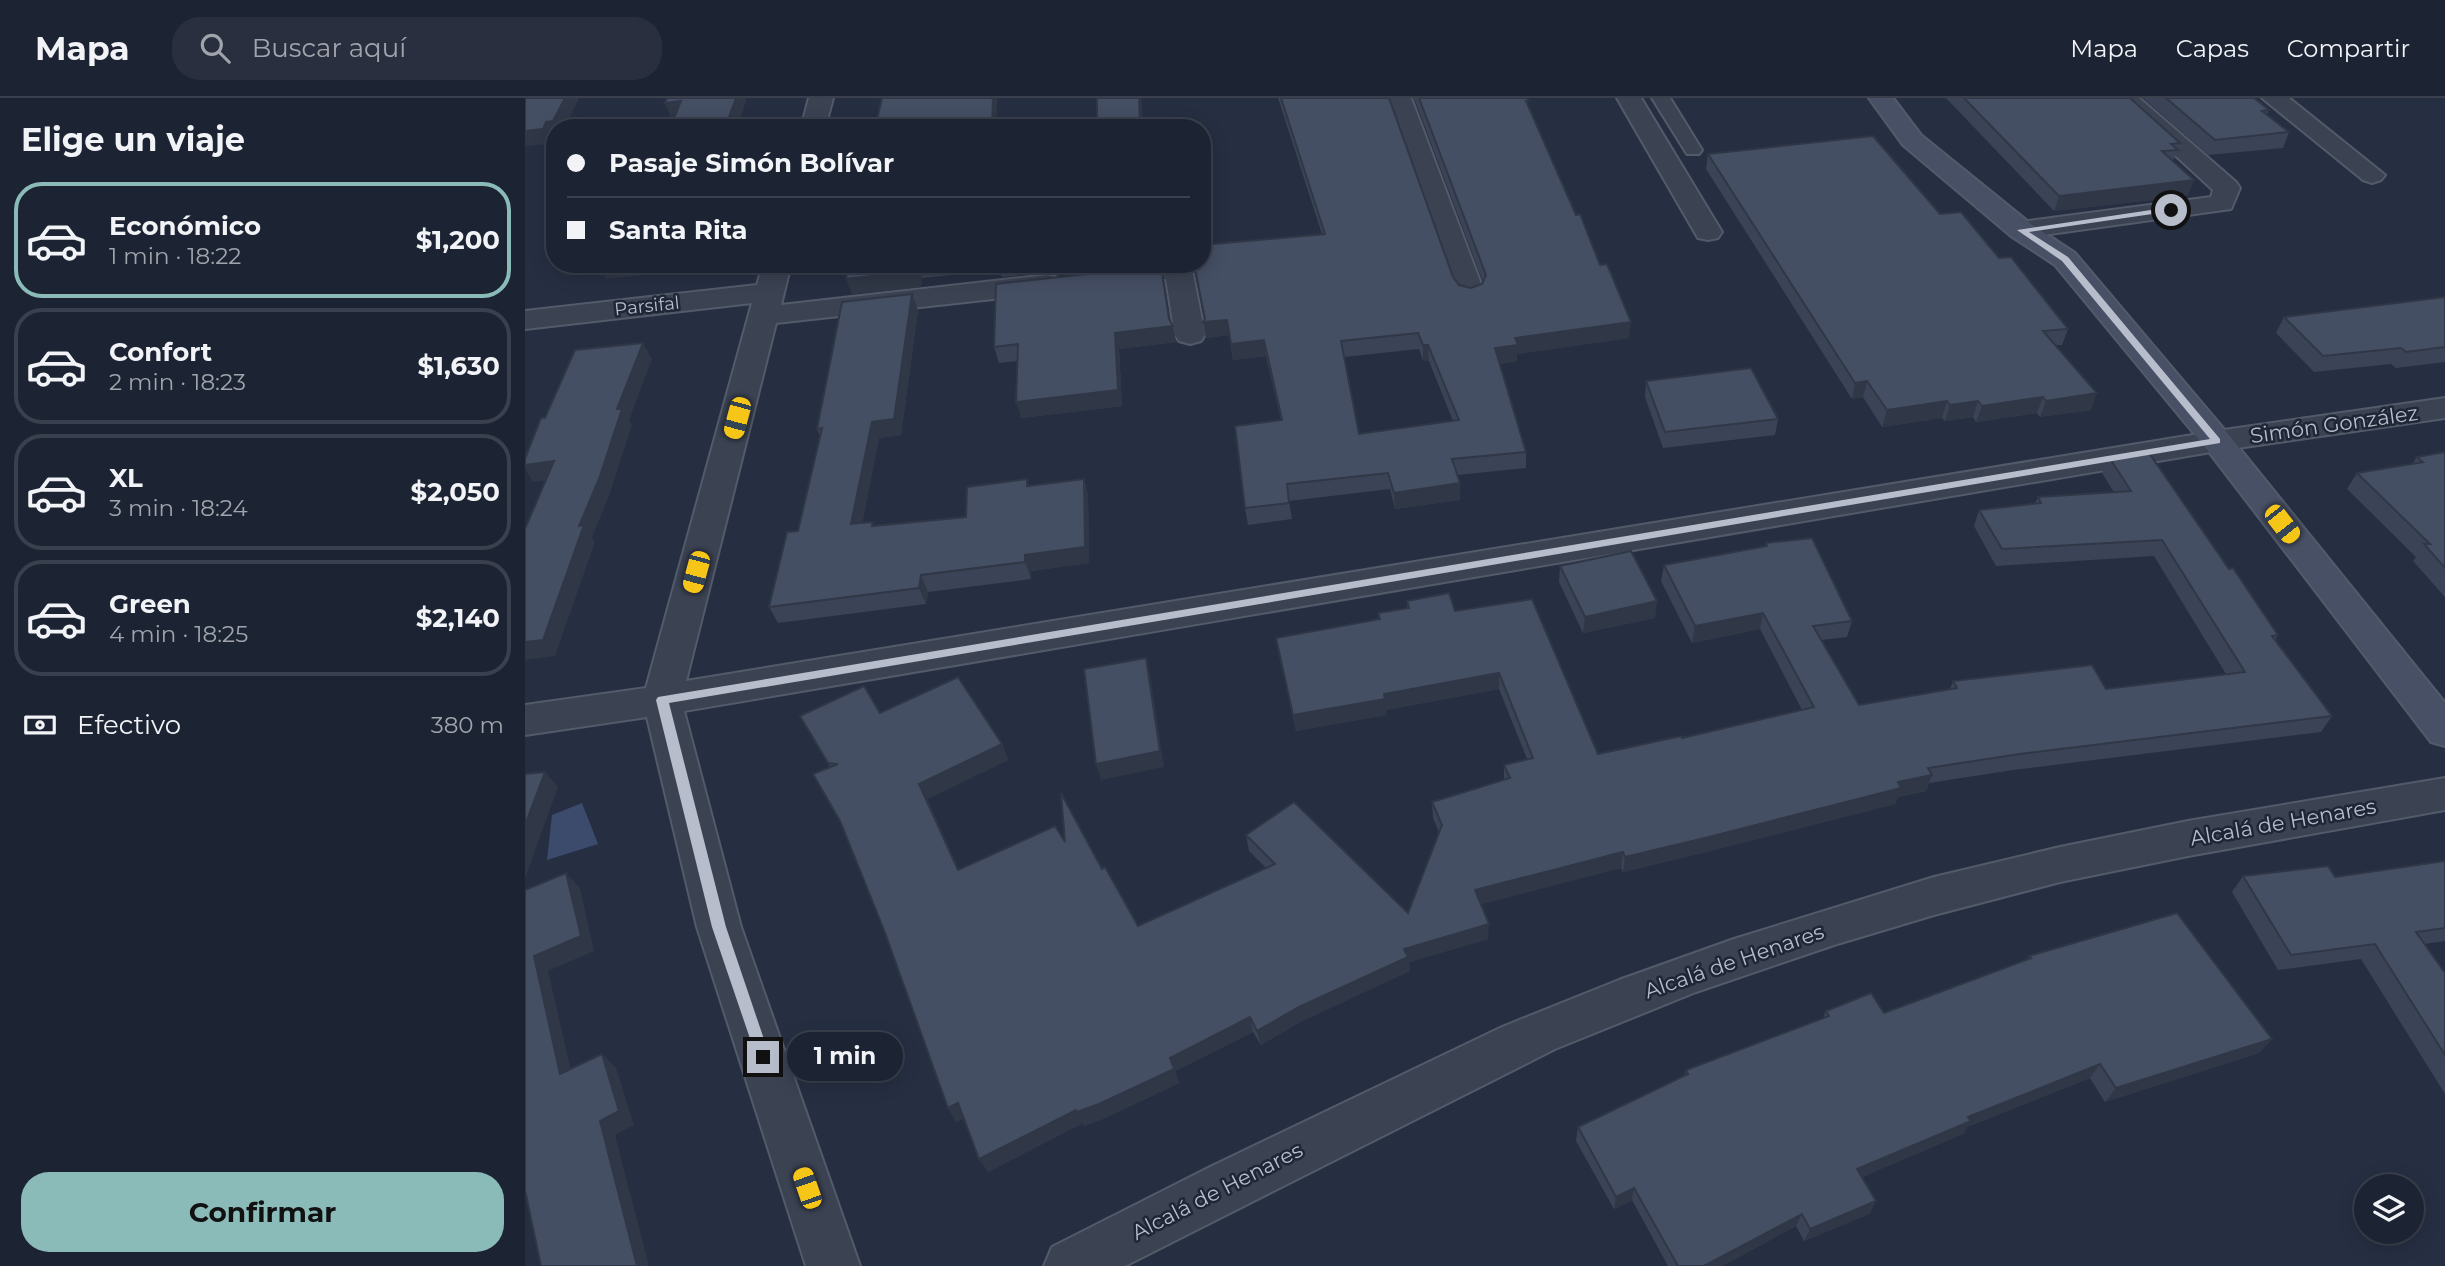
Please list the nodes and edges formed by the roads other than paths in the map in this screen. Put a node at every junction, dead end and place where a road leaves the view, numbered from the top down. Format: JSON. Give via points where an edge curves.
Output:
{"nodes":[{"id":1,"x":821,"y":98,"type":"edge"},
{"id":2,"x":1399,"y":98,"type":"edge"},
{"id":3,"x":1629,"y":98,"type":"edge"},
{"id":4,"x":1661,"y":98,"type":"edge"},
{"id":5,"x":1881,"y":98,"type":"edge"},
{"id":6,"x":2125,"y":98,"type":"edge"},
{"id":7,"x":2274,"y":98,"type":"edge"},
{"id":8,"x":815,"y":119,"type":"edge"},
{"id":9,"x":1693,"y":150,"type":"dead end"},
{"id":10,"x":2372,"y":175,"type":"dead end"},
{"id":11,"x":2021,"y":230,"type":"junction"},
{"id":12,"x":1708,"y":232,"type":"dead end"},
{"id":13,"x":1141,"y":273,"type":"edge"},
{"id":14,"x":1179,"y":273,"type":"edge"},
{"id":15,"x":770,"y":291,"type":"edge"},
{"id":16,"x":1470,"y":292,"type":"edge"},
{"id":17,"x":525,"y":320,"type":"edge"},
{"id":18,"x":1190,"y":335,"type":"dead end"},
{"id":19,"x":2445,"y":408,"type":"edge"},
{"id":20,"x":2217,"y":441,"type":"junction"},
{"id":21,"x":662,"y":700,"type":"junction"},
{"id":22,"x":525,"y":720,"type":"edge"},
{"id":23,"x":2445,"y":731,"type":"edge"},
{"id":24,"x":2445,"y":794,"type":"edge"},
{"id":25,"x":833,"y":1266,"type":"edge"},
{"id":26,"x":1071,"y":1266,"type":"edge"}],
"edges":[{"from":1,"to":8,"type":"street"},
{"from":2,"to":16,"type":"street"},
{"from":3,"to":12,"type":"street"},
{"from":4,"to":9,"type":"lane"},
{"from":5,"to":11,"type":"street","via":[[1912,139]]},
{"from":6,"to":11,"type":"street","via":[[2227,188],[2222,203]]},
{"from":7,"to":10,"type":"street"},
{"from":11,"to":20,"type":"street","via":[[2065,259]]},
{"from":13,"to":15,"type":"street","name":"Parsifal","via":[[1077,280]]},
{"from":14,"to":18,"type":"street","name":"Parsifal"},
{"from":15,"to":17,"type":"street","name":"Parsifal"},
{"from":15,"to":21,"type":"street"},
{"from":19,"to":20,"type":"street","name":"Simón González"},
{"from":20,"to":21,"type":"street","name":"Simón González"},
{"from":20,"to":23,"type":"street"},
{"from":21,"to":22,"type":"street","name":"Simón González"},
{"from":21,"to":25,"type":"street","via":[[719,927]]},
{"from":24,"to":26,"type":"street","name":"Alcalá de Henares","via":[[2176,840],[2057,866],[1807,934],[1537,1034],[1191,1201]]}]}
